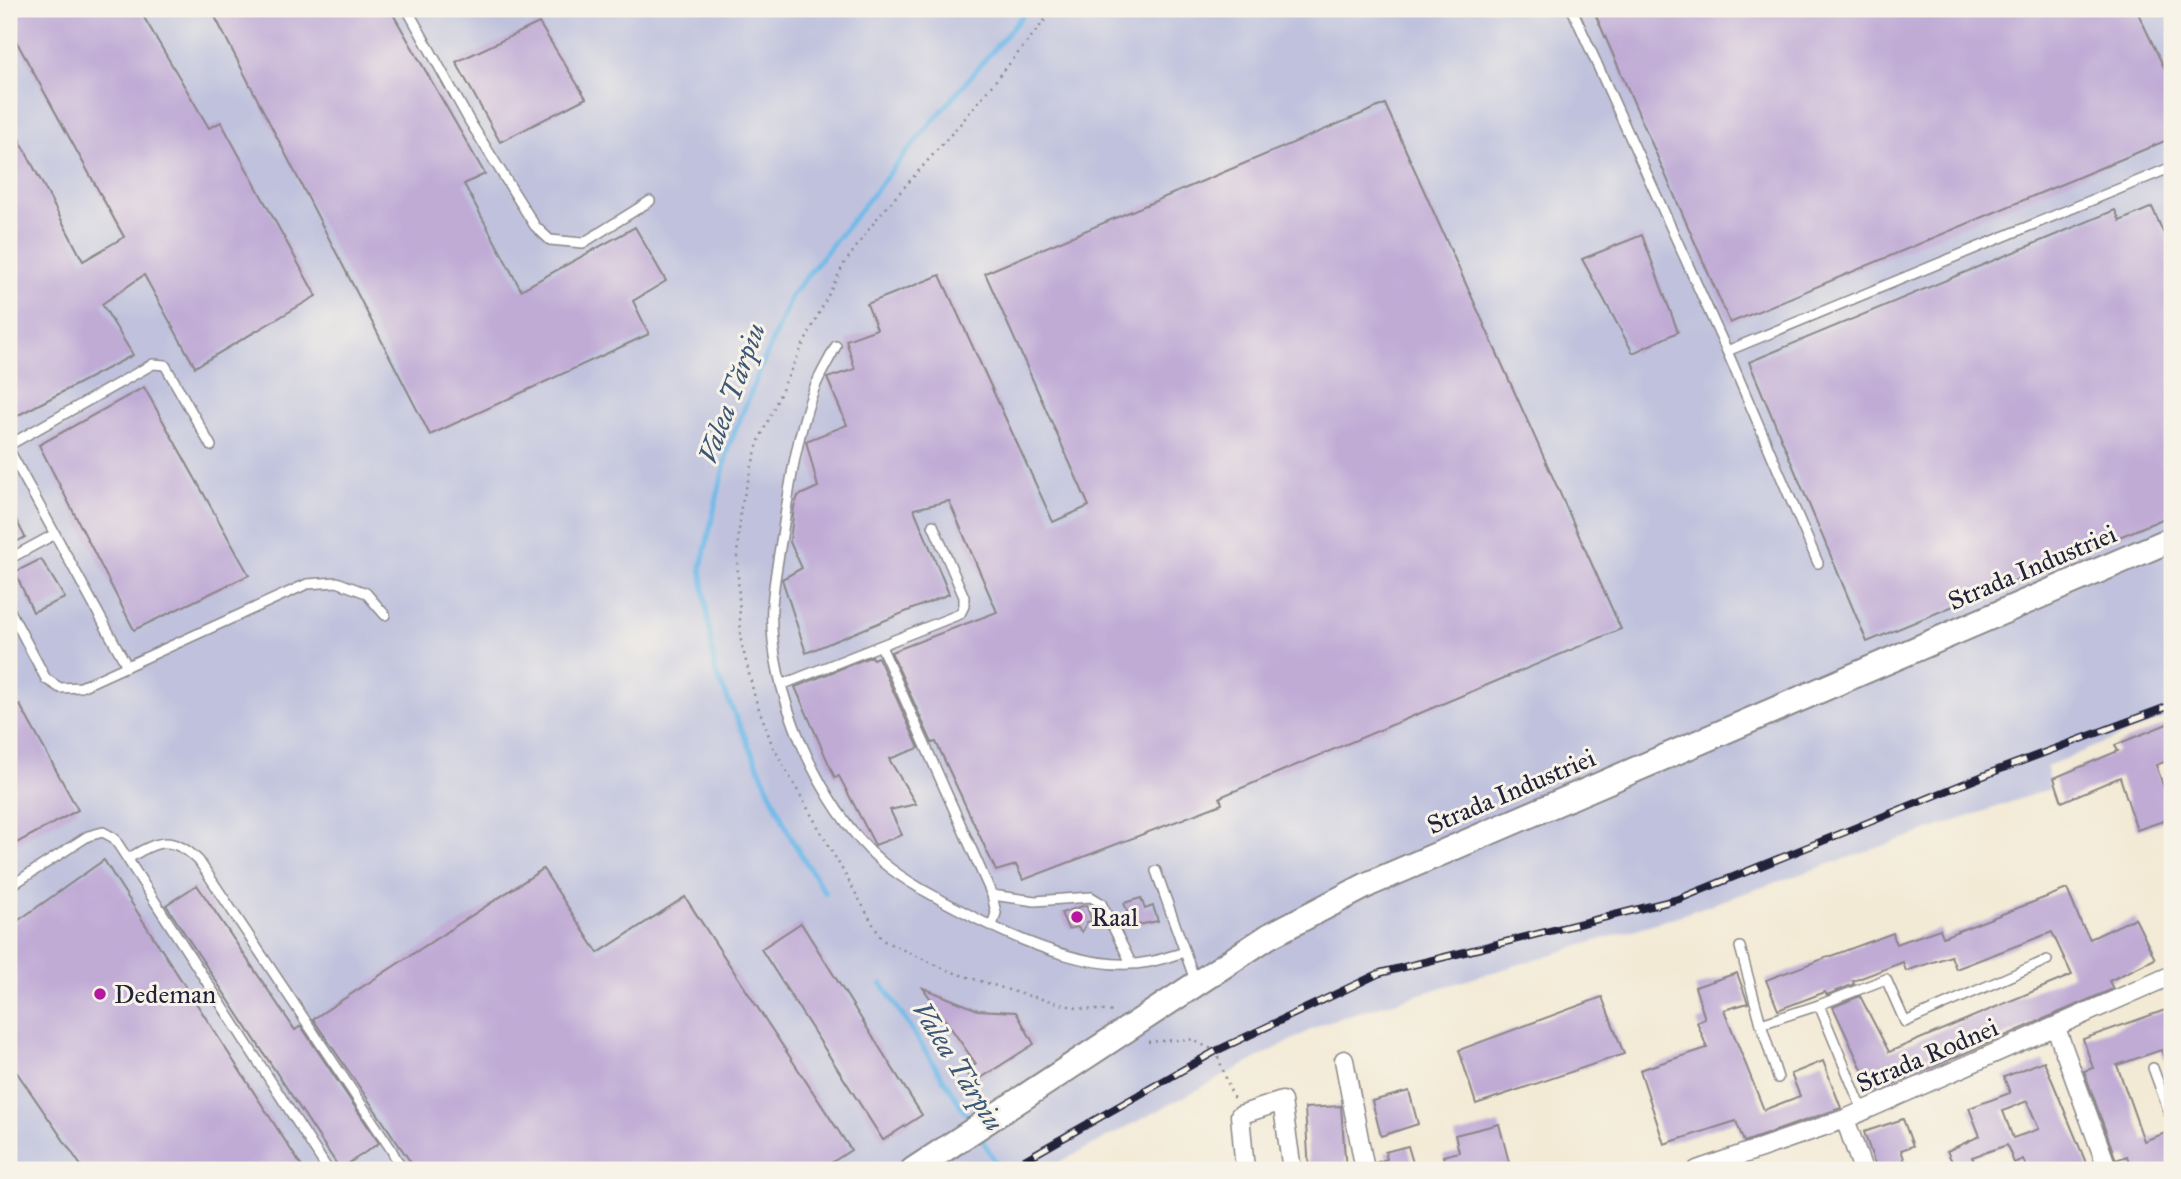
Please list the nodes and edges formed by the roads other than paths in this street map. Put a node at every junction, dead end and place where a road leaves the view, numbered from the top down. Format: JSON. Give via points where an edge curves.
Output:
{"nodes":[{"id":1,"x":407,"y":9,"type":"edge"},
{"id":2,"x":1572,"y":9,"type":"edge"},
{"id":3,"x":2172,"y":167,"type":"edge"},
{"id":4,"x":650,"y":201,"type":"dead end"},
{"id":5,"x":836,"y":346,"type":"dead end"},
{"id":6,"x":1727,"y":351,"type":"junction"},
{"id":7,"x":211,"y":446,"type":"dead end"},
{"id":8,"x":9,"y":447,"type":"edge"},
{"id":9,"x":933,"y":525,"type":"dead end"},
{"id":10,"x":55,"y":534,"type":"junction"},
{"id":11,"x":2172,"y":539,"type":"edge"},
{"id":12,"x":9,"y":559,"type":"edge"},
{"id":13,"x":1818,"y":563,"type":"dead end"},
{"id":14,"x":9,"y":609,"type":"edge"},
{"id":15,"x":385,"y":615,"type":"dead end"},
{"id":16,"x":881,"y":646,"type":"junction"},
{"id":17,"x":127,"y":666,"type":"junction"},
{"id":18,"x":781,"y":685,"type":"junction"},
{"id":19,"x":128,"y":859,"type":"junction"},
{"id":20,"x":1156,"y":871,"type":"dead end"},
{"id":21,"x":9,"y":887,"type":"edge"},
{"id":22,"x":992,"y":895,"type":"junction"},
{"id":23,"x":992,"y":926,"type":"junction"},
{"id":24,"x":1740,"y":947,"type":"dead end"},
{"id":25,"x":1185,"y":952,"type":"junction"},
{"id":26,"x":2047,"y":960,"type":"dead end"},
{"id":27,"x":1131,"y":963,"type":"junction"},
{"id":28,"x":2172,"y":975,"type":"edge"},
{"id":29,"x":1196,"y":985,"type":"junction"},
{"id":30,"x":1819,"y":1005,"type":"junction"},
{"id":31,"x":1761,"y":1024,"type":"junction"},
{"id":32,"x":2056,"y":1028,"type":"junction"},
{"id":33,"x":1344,"y":1060,"type":"dead end"},
{"id":34,"x":2153,"y":1068,"type":"dead end"},
{"id":35,"x":1778,"y":1078,"type":"dead end"},
{"id":36,"x":1863,"y":1111,"type":"junction"},
{"id":37,"x":1845,"y":1119,"type":"junction"},
{"id":38,"x":2172,"y":1119,"type":"edge"},
{"id":39,"x":328,"y":1170,"type":"edge"},
{"id":40,"x":402,"y":1170,"type":"edge"},
{"id":41,"x":913,"y":1170,"type":"edge"},
{"id":42,"x":1245,"y":1170,"type":"edge"},
{"id":43,"x":1292,"y":1170,"type":"edge"},
{"id":44,"x":1365,"y":1170,"type":"edge"},
{"id":45,"x":1697,"y":1170,"type":"edge"},
{"id":46,"x":1863,"y":1170,"type":"edge"},
{"id":47,"x":2108,"y":1170,"type":"edge"}],
"edges":[{"from":1,"to":4,"type":"lane","via":[[470,122],[535,226],[550,240],[583,243]]},
{"from":2,"to":6,"type":"lane"},
{"from":3,"to":6,"type":"lane"},
{"from":5,"to":18,"type":"lane","via":[[811,398],[790,478],[772,608]]},
{"from":6,"to":13,"type":"lane"},
{"from":7,"to":8,"type":"lane","via":[[165,365],[153,364]]},
{"from":8,"to":10,"type":"lane"},
{"from":9,"to":16,"type":"lane","via":[[964,606],[960,614]]},
{"from":10,"to":12,"type":"lane"},
{"from":10,"to":17,"type":"lane"},
{"from":11,"to":29,"type":"street","name":"Strada Industriei","via":[[1369,884],[1269,936]]},
{"from":14,"to":17,"type":"lane","via":[[46,679],[60,688],[81,687]]},
{"from":15,"to":17,"type":"lane","via":[[366,593],[337,582],[307,584]]},
{"from":16,"to":18,"type":"lane"},
{"from":16,"to":22,"type":"lane"},
{"from":18,"to":23,"type":"lane","via":[[808,756],[851,831],[914,886]]},
{"from":19,"to":21,"type":"lane","via":[[114,838],[103,832],[88,836]]},
{"from":19,"to":39,"type":"lane"},
{"from":19,"to":40,"type":"lane","via":[[161,842],[177,844],[200,861]]},
{"from":20,"to":25,"type":"lane"},
{"from":22,"to":23,"type":"lane","via":[[996,913]]},
{"from":22,"to":27,"type":"lane","via":[[1034,901],[1091,897],[1101,903]]},
{"from":23,"to":27,"type":"lane","via":[[1050,951]]},
{"from":24,"to":31,"type":"lane"},
{"from":25,"to":27,"type":"lane"},
{"from":25,"to":29,"type":"lane"},
{"from":26,"to":30,"type":"lane","via":[[1905,1023],[1886,979]]},
{"from":28,"to":32,"type":"street","name":"Strada Rodnei"},
{"from":29,"to":41,"type":"street","name":"Strada Industriei"},
{"from":30,"to":31,"type":"lane"},
{"from":30,"to":36,"type":"lane"},
{"from":31,"to":35,"type":"lane"},
{"from":32,"to":36,"type":"street","name":"Strada Rodnei"},
{"from":32,"to":47,"type":"street"},
{"from":33,"to":44,"type":"street"},
{"from":34,"to":38,"type":"lane"},
{"from":36,"to":37,"type":"street","name":"Strada Rodnei"},
{"from":37,"to":45,"type":"street","name":"Strada Rodnei"},
{"from":37,"to":46,"type":"street"},
{"from":42,"to":43,"type":"street","via":[[1240,1115],[1282,1101]]}]}
